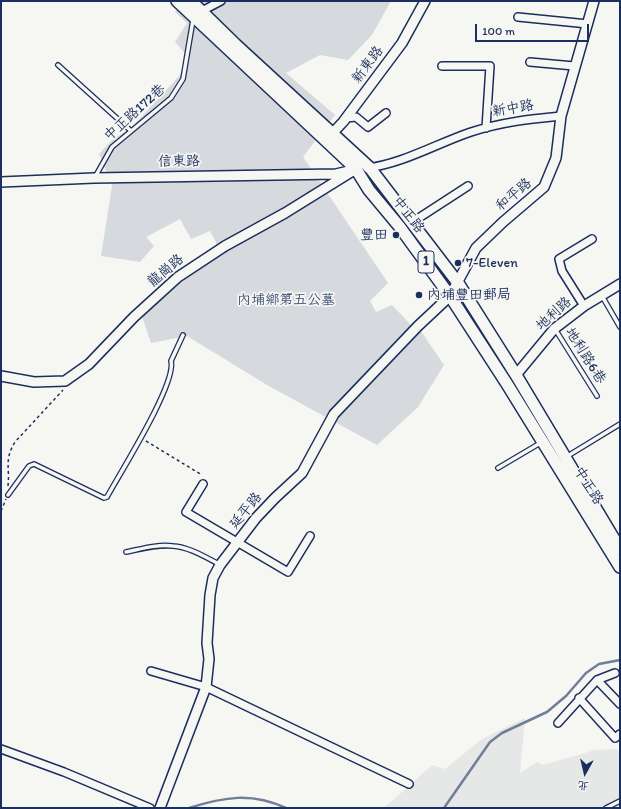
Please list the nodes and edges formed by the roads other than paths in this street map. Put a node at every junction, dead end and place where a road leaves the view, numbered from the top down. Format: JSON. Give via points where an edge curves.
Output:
{"nodes":[{"id":1,"x":177,"y":1,"type":"edge"},
{"id":2,"x":191,"y":1,"type":"edge"},
{"id":3,"x":221,"y":1,"type":"edge"},
{"id":4,"x":425,"y":1,"type":"edge"},
{"id":5,"x":594,"y":1,"type":"edge"},
{"id":6,"x":198,"y":13,"type":"junction"},
{"id":7,"x":518,"y":17,"type":"dead end"},
{"id":8,"x":588,"y":24,"type":"junction"},
{"id":9,"x":530,"y":62,"type":"dead end"},
{"id":10,"x":58,"y":65,"type":"dead end"},
{"id":11,"x":442,"y":66,"type":"dead end"},
{"id":12,"x":574,"y":66,"type":"junction"},
{"id":13,"x":386,"y":113,"type":"dead end"},
{"id":14,"x":561,"y":116,"type":"junction"},
{"id":15,"x":346,"y":118,"type":"junction"},
{"id":16,"x":486,"y":128,"type":"junction"},
{"id":17,"x":130,"y":130,"type":"junction"},
{"id":18,"x":329,"y":137,"type":"junction"},
{"id":19,"x":370,"y":168,"type":"junction"},
{"id":20,"x":356,"y":169,"type":"junction"},
{"id":21,"x":94,"y":178,"type":"junction"},
{"id":22,"x":1,"y":182,"type":"edge"},
{"id":23,"x":468,"y":186,"type":"dead end"},
{"id":24,"x":411,"y":223,"type":"junction"},
{"id":25,"x":592,"y":239,"type":"dead end"},
{"id":26,"x":458,"y":284,"type":"junction"},
{"id":27,"x":620,"y":284,"type":"edge"},
{"id":28,"x":601,"y":295,"type":"junction"},
{"id":29,"x":450,"y":296,"type":"junction"},
{"id":30,"x":584,"y":306,"type":"junction"},
{"id":31,"x":620,"y":327,"type":"edge"},
{"id":32,"x":554,"y":329,"type":"junction"},
{"id":33,"x":183,"y":335,"type":"dead end"},
{"id":34,"x":1,"y":376,"type":"edge"},
{"id":35,"x":516,"y":376,"type":"junction"},
{"id":36,"x":597,"y":396,"type":"dead end"},
{"id":37,"x":620,"y":424,"type":"edge"},
{"id":38,"x":542,"y":441,"type":"junction"},
{"id":39,"x":565,"y":458,"type":"junction"},
{"id":40,"x":498,"y":468,"type":"dead end"},
{"id":41,"x":203,"y":484,"type":"dead end"},
{"id":42,"x":8,"y":495,"type":"road end"},
{"id":43,"x":310,"y":536,"type":"dead end"},
{"id":44,"x":238,"y":542,"type":"junction"},
{"id":45,"x":620,"y":549,"type":"edge"},
{"id":46,"x":126,"y":552,"type":"dead end"},
{"id":47,"x":220,"y":565,"type":"junction"},
{"id":48,"x":620,"y":566,"type":"edge"},
{"id":49,"x":151,"y":671,"type":"dead end"},
{"id":50,"x":615,"y":673,"type":"dead end"},
{"id":51,"x":597,"y":680,"type":"junction"},
{"id":52,"x":206,"y":687,"type":"junction"},
{"id":53,"x":579,"y":698,"type":"junction"},
{"id":54,"x":620,"y":704,"type":"edge"},
{"id":55,"x":558,"y":723,"type":"dead end"},
{"id":56,"x":620,"y":734,"type":"edge"},
{"id":57,"x":1,"y":749,"type":"edge"},
{"id":58,"x":409,"y":784,"type":"dead end"},
{"id":59,"x":620,"y":801,"type":"edge"},
{"id":60,"x":150,"y":808,"type":"edge"},
{"id":61,"x":160,"y":808,"type":"edge"},
{"id":62,"x":606,"y":808,"type":"edge"}],
"edges":[{"from":1,"to":6,"type":"main road","name":"中正路","number":"1"},
{"from":2,"to":6,"type":"main road","name":"中正路","number":"1"},
{"from":3,"to":6,"type":"street"},
{"from":4,"to":15,"type":"street","name":"新東路","via":[[402,43]]},
{"from":5,"to":8,"type":"street"},
{"from":6,"to":17,"type":"lane","name":"中正路172巷","via":[[183,79],[171,98]]},
{"from":6,"to":18,"type":"main road","name":"中正路","number":"1"},
{"from":7,"to":8,"type":"street"},
{"from":8,"to":12,"type":"street"},
{"from":9,"to":12,"type":"street"},
{"from":10,"to":17,"type":"lane"},
{"from":11,"to":16,"type":"street","via":[[490,66]]},
{"from":12,"to":14,"type":"street"},
{"from":13,"to":15,"type":"street","via":[[368,127],[356,117]]},
{"from":14,"to":16,"type":"street","name":"新中路","via":[[515,120]]},
{"from":14,"to":26,"type":"street","name":"和平路","via":[[556,158],[544,188],[476,248]]},
{"from":15,"to":18,"type":"street","name":"新東路"},
{"from":16,"to":19,"type":"street","name":"新中路"},
{"from":17,"to":21,"type":"lane","name":"中正路172巷","via":[[112,147]]},
{"from":18,"to":19,"type":"main road","name":"中正路","number":"1"},
{"from":18,"to":20,"type":"main road","name":"中正路","number":"1"},
{"from":19,"to":20,"type":"street","name":"新中路"},
{"from":19,"to":24,"type":"main road","name":"中正路","number":"1"},
{"from":20,"to":21,"type":"street","name":"信東路","via":[[336,174]]},
{"from":20,"to":29,"type":"main road","name":"中正路","number":"1","via":[[369,190]]},
{"from":20,"to":34,"type":"street","name":"龍崗路","via":[[225,246],[178,277],[134,317],[89,364],[65,381],[34,382]]},
{"from":21,"to":22,"type":"street","name":"信東路"},
{"from":23,"to":24,"type":"street"},
{"from":24,"to":26,"type":"main road","name":"中正路","number":"1"},
{"from":25,"to":30,"type":"street","via":[[559,260],[562,270]]},
{"from":26,"to":29,"type":"street","name":"延平路"},
{"from":26,"to":35,"type":"main road","name":"中正路","number":"1"},
{"from":27,"to":28,"type":"street","name":"地利路"},
{"from":28,"to":30,"type":"street","name":"地利路"},
{"from":28,"to":31,"type":"lane"},
{"from":29,"to":38,"type":"main road","name":"中正路","number":"1"},
{"from":29,"to":44,"type":"street","name":"延平路","via":[[334,414],[302,473],[270,503]]},
{"from":30,"to":32,"type":"street","name":"地利路"},
{"from":32,"to":35,"type":"street","name":"地利路"},
{"from":32,"to":36,"type":"lane","name":"地利路6巷"},
{"from":33,"to":42,"type":"lane","via":[[171,362],[173,367],[161,401],[107,496],[104,498],[34,464]]},
{"from":35,"to":39,"type":"main road","name":"中正路","number":"1"},
{"from":37,"to":39,"type":"lane"},
{"from":38,"to":40,"type":"lane"},
{"from":38,"to":48,"type":"main road","name":"中正路","number":"1"},
{"from":39,"to":45,"type":"main road","name":"中正路","number":"1"},
{"from":41,"to":44,"type":"street","via":[[186,512]]},
{"from":43,"to":44,"type":"street","via":[[288,572]]},
{"from":44,"to":47,"type":"street","name":"延平路"},
{"from":46,"to":47,"type":"lane","via":[[173,546]]},
{"from":47,"to":52,"type":"street","name":"延平路","via":[[213,578],[210,595]]},
{"from":49,"to":52,"type":"street"},
{"from":50,"to":51,"type":"street"},
{"from":51,"to":53,"type":"street"},
{"from":51,"to":54,"type":"street"},
{"from":52,"to":58,"type":"street"},
{"from":52,"to":61,"type":"street","name":"延平路"},
{"from":53,"to":55,"type":"street"},
{"from":53,"to":56,"type":"street","via":[[615,738]]},
{"from":57,"to":60,"type":"street"},
{"from":59,"to":62,"type":"lane"}]}
